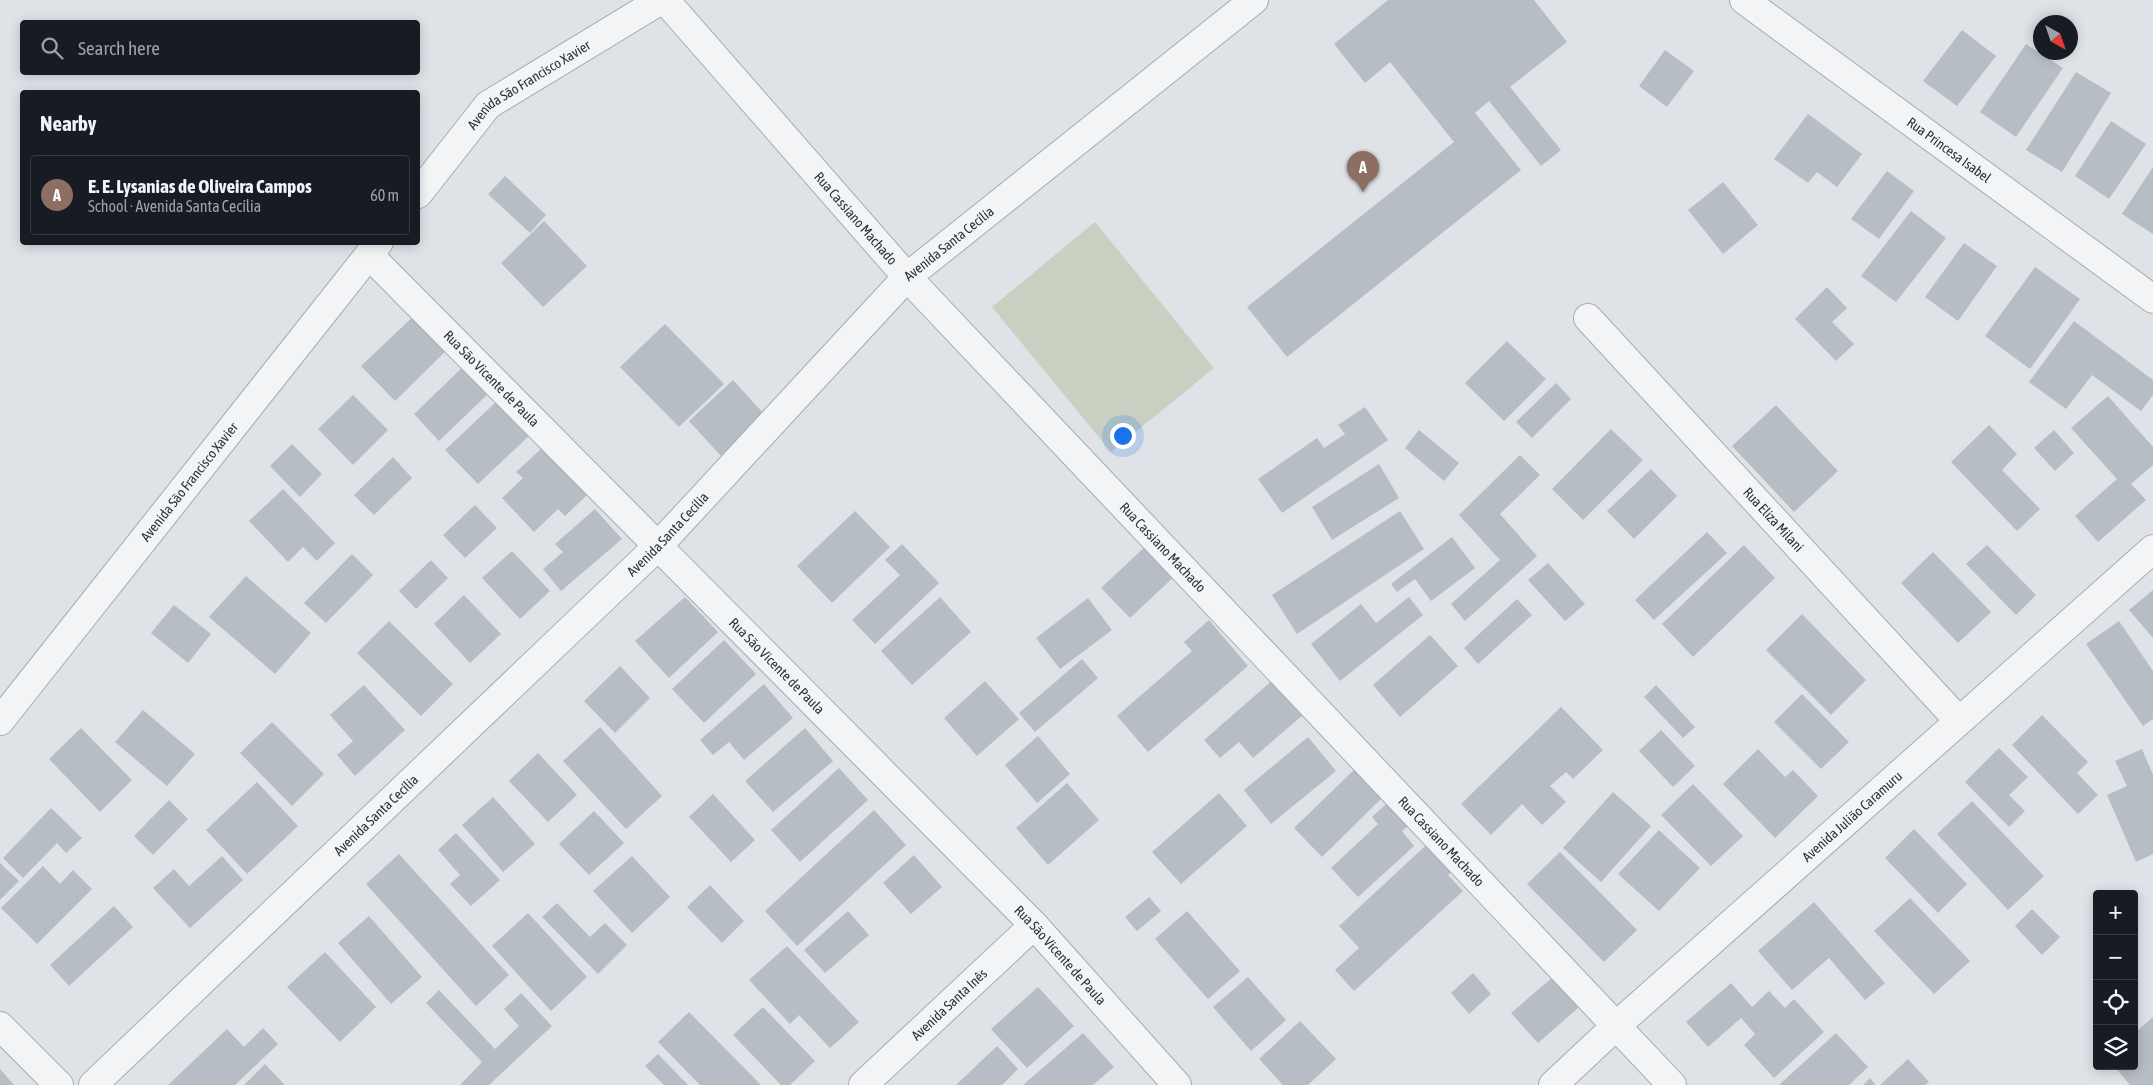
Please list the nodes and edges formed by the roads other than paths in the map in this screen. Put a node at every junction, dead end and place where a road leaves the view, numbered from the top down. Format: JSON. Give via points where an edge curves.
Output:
{"nodes":[{"id":1,"x":661,"y":0,"type":"edge"},
{"id":2,"x":665,"y":0,"type":"edge"},
{"id":3,"x":1254,"y":0,"type":"edge"},
{"id":4,"x":1756,"y":4,"type":"edge"},
{"id":5,"x":420,"y":191,"type":"edge"},
{"id":6,"x":374,"y":249,"type":"edge"},
{"id":7,"x":907,"y":277,"type":"junction"},
{"id":8,"x":2153,"y":299,"type":"edge"},
{"id":9,"x":1588,"y":318,"type":"dead end"},
{"id":10,"x":657,"y":547,"type":"junction"},
{"id":11,"x":2153,"y":549,"type":"edge"},
{"id":12,"x":0,"y":721,"type":"edge"},
{"id":13,"x":1959,"y":721,"type":"junction"},
{"id":14,"x":1034,"y":925,"type":"junction"},
{"id":15,"x":0,"y":1026,"type":"edge"},
{"id":16,"x":1616,"y":1026,"type":"junction"},
{"id":17,"x":59,"y":1085,"type":"edge"},
{"id":18,"x":93,"y":1085,"type":"edge"},
{"id":19,"x":863,"y":1085,"type":"edge"},
{"id":20,"x":1177,"y":1085,"type":"edge"},
{"id":21,"x":1553,"y":1085,"type":"edge"},
{"id":22,"x":1672,"y":1085,"type":"edge"}],
"edges":[{"from":1,"to":5,"type":"street","name":"Avenida São Francisco Xavier","via":[[488,105]]},
{"from":2,"to":7,"type":"street","name":"Rua Cassiano Machado"},
{"from":3,"to":7,"type":"street","name":"Avenida Santa Cecília"},
{"from":4,"to":8,"type":"street","name":"Rua Princesa Isabel"},
{"from":6,"to":10,"type":"street","name":"Rua São Vicente de Paula"},
{"from":6,"to":12,"type":"street","name":"Avenida São Francisco Xavier"},
{"from":7,"to":10,"type":"street","name":"Avenida Santa Cecília"},
{"from":7,"to":16,"type":"street","name":"Rua Cassiano Machado"},
{"from":9,"to":13,"type":"street","name":"Rua Eliza Milani"},
{"from":10,"to":14,"type":"street","name":"Rua São Vicente de Paula"},
{"from":10,"to":18,"type":"street","name":"Avenida Santa Cecília"},
{"from":11,"to":13,"type":"street","name":"Avenida Julião Caramuru"},
{"from":13,"to":16,"type":"street","name":"Avenida Julião Caramuru"},
{"from":14,"to":19,"type":"street","name":"Avenida Santa Inês"},
{"from":14,"to":20,"type":"street","name":"Rua São Vicente de Paula"},
{"from":15,"to":17,"type":"street"},
{"from":16,"to":21,"type":"street","name":"Avenida Julião Caramuru"},
{"from":16,"to":22,"type":"street","name":"Rua Cassiano Machado"}]}
